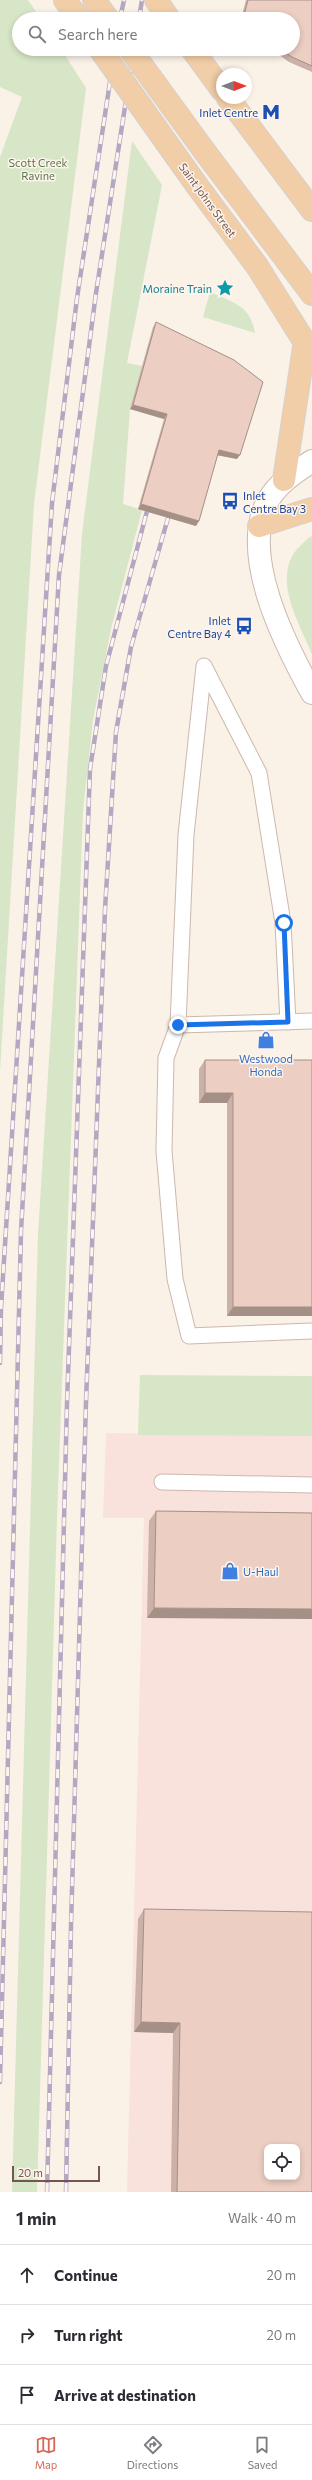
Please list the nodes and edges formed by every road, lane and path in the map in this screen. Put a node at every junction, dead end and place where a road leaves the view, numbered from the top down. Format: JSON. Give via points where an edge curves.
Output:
{"nodes":[{"id":1,"x":65,"y":0,"type":"edge"},
{"id":2,"x":94,"y":0,"type":"edge"},
{"id":3,"x":156,"y":0,"type":"edge"},
{"id":4,"x":73,"y":12,"type":"edge"},
{"id":5,"x":103,"y":12,"type":"edge"},
{"id":6,"x":165,"y":12,"type":"edge"},
{"id":7,"x":105,"y":56,"type":"edge"},
{"id":8,"x":135,"y":56,"type":"edge"},
{"id":9,"x":197,"y":56,"type":"edge"},
{"id":10,"x":216,"y":82,"type":"edge"},
{"id":11,"x":232,"y":104,"type":"edge"},
{"id":12,"x":312,"y":210,"type":"edge"},
{"id":13,"x":312,"y":294,"type":"edge"},
{"id":14,"x":308,"y":347,"type":"edge"},
{"id":15,"x":312,"y":461,"type":"edge"},
{"id":16,"x":284,"y":480,"type":"junction"},
{"id":17,"x":312,"y":509,"type":"edge"},
{"id":18,"x":259,"y":526,"type":"junction"},
{"id":19,"x":312,"y":693,"type":"edge"},
{"id":20,"x":312,"y":1021,"type":"edge"},
{"id":21,"x":288,"y":1022,"type":"junction"},
{"id":22,"x":178,"y":1025,"type":"junction"},
{"id":23,"x":312,"y":1331,"type":"edge"},
{"id":24,"x":162,"y":1482,"type":"dead end"},
{"id":25,"x":312,"y":1485,"type":"edge"}],
"edges":[{"from":1,"to":4,"type":"main road"},
{"from":2,"to":5,"type":"main road"},
{"from":3,"to":6,"type":"main road"},
{"from":7,"to":14,"type":"main road","name":"Saint Johns Street","bridge":true,"via":[[257,266]]},
{"from":8,"to":13,"type":"main road","bridge":true},
{"from":9,"to":10,"type":"main road"},
{"from":11,"to":12,"type":"main road"},
{"from":14,"to":16,"type":"main road"},
{"from":15,"to":16,"type":"street"},
{"from":16,"to":18,"type":"street","via":[[269,500]]},
{"from":17,"to":18,"type":"main road"},
{"from":18,"to":19,"type":"street","via":[[258,554],[263,576],[276,616]]},
{"from":20,"to":21,"type":"lane"},
{"from":21,"to":22,"type":"lane"},
{"from":21,"to":22,"type":"lane","via":[[284,923],[259,773],[204,666],[186,835]]},
{"from":22,"to":23,"type":"lane","via":[[166,1058],[164,1151],[175,1279],[189,1336]]},
{"from":24,"to":25,"type":"lane"}]}
